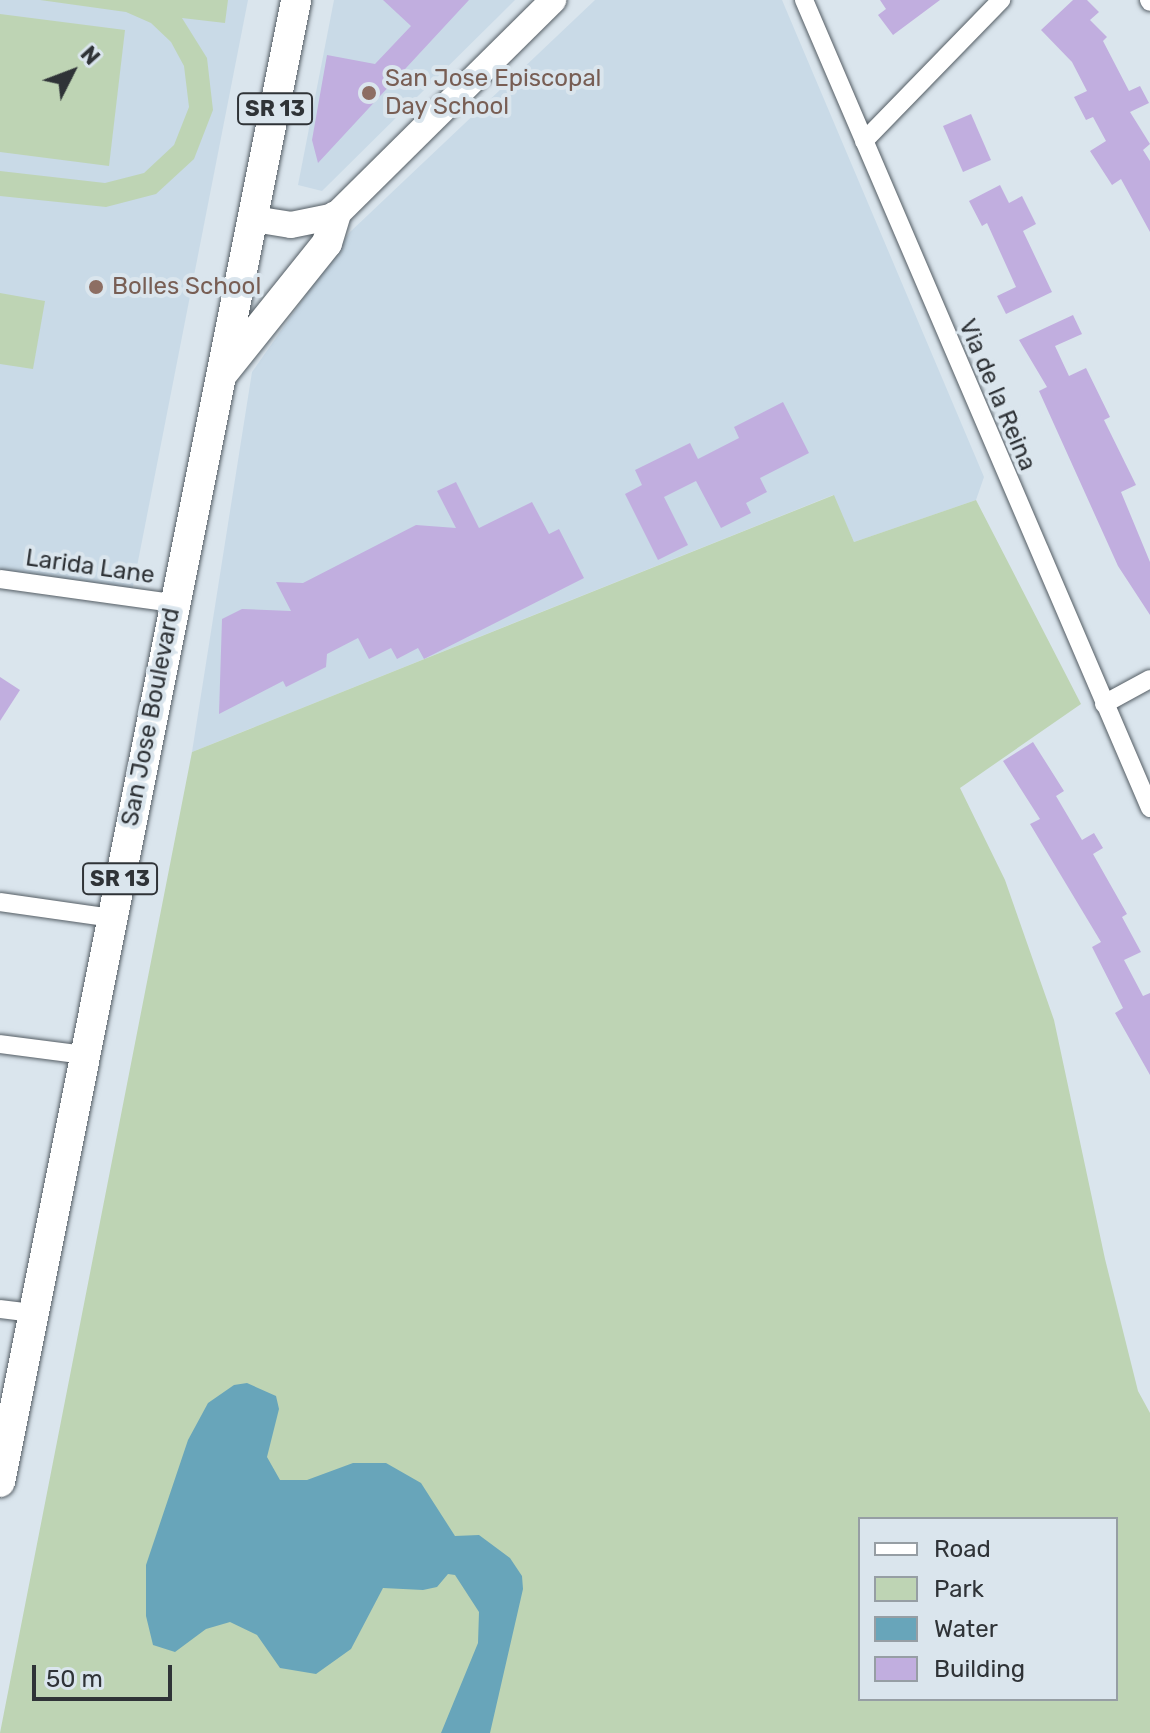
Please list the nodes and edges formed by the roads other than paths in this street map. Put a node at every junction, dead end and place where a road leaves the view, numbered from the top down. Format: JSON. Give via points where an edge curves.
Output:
{"nodes":[{"id":1,"x":296,"y":0,"type":"edge"},
{"id":2,"x":553,"y":0,"type":"edge"},
{"id":3,"x":804,"y":0,"type":"edge"},
{"id":4,"x":1001,"y":0,"type":"edge"},
{"id":5,"x":864,"y":141,"type":"junction"},
{"id":6,"x":335,"y":216,"type":"junction"},
{"id":7,"x":254,"y":219,"type":"junction"},
{"id":8,"x":219,"y":378,"type":"junction"},
{"id":9,"x":0,"y":579,"type":"edge"},
{"id":10,"x":173,"y":603,"type":"junction"},
{"id":11,"x":1150,"y":679,"type":"edge"},
{"id":12,"x":1104,"y":704,"type":"junction"},
{"id":13,"x":1150,"y":808,"type":"edge"},
{"id":14,"x":0,"y":902,"type":"edge"},
{"id":15,"x":113,"y":918,"type":"junction"},
{"id":16,"x":0,"y":1044,"type":"edge"},
{"id":17,"x":85,"y":1055,"type":"junction"},
{"id":18,"x":0,"y":1309,"type":"edge"},
{"id":19,"x":34,"y":1313,"type":"junction"},
{"id":20,"x":0,"y":1482,"type":"edge"}],
"edges":[{"from":1,"to":7,"type":"main road","name":"San Jose Boulevard","number":"SR 13"},
{"from":2,"to":6,"type":"main road"},
{"from":3,"to":5,"type":"street","name":"Via de la Reina"},
{"from":4,"to":5,"type":"street"},
{"from":5,"to":12,"type":"street","name":"Via de la Reina"},
{"from":6,"to":7,"type":"main road","via":[[291,225]]},
{"from":6,"to":8,"type":"main road","via":[[327,243]]},
{"from":7,"to":8,"type":"main road","name":"San Jose Boulevard","number":"SR 13"},
{"from":8,"to":10,"type":"main road","name":"San Jose Boulevard","number":"SR 13"},
{"from":9,"to":10,"type":"street","name":"Larida Lane"},
{"from":10,"to":15,"type":"main road","name":"San Jose Boulevard","number":"SR 13"},
{"from":11,"to":12,"type":"street"},
{"from":12,"to":13,"type":"street","name":"Via de la Reina"},
{"from":14,"to":15,"type":"street"},
{"from":15,"to":17,"type":"main road","name":"San Jose Boulevard","number":"SR 13"},
{"from":16,"to":17,"type":"street"},
{"from":17,"to":19,"type":"main road","name":"San Jose Boulevard","number":"SR 13"},
{"from":18,"to":19,"type":"street"},
{"from":19,"to":20,"type":"main road","name":"San Jose Boulevard","number":"SR 13"}]}
